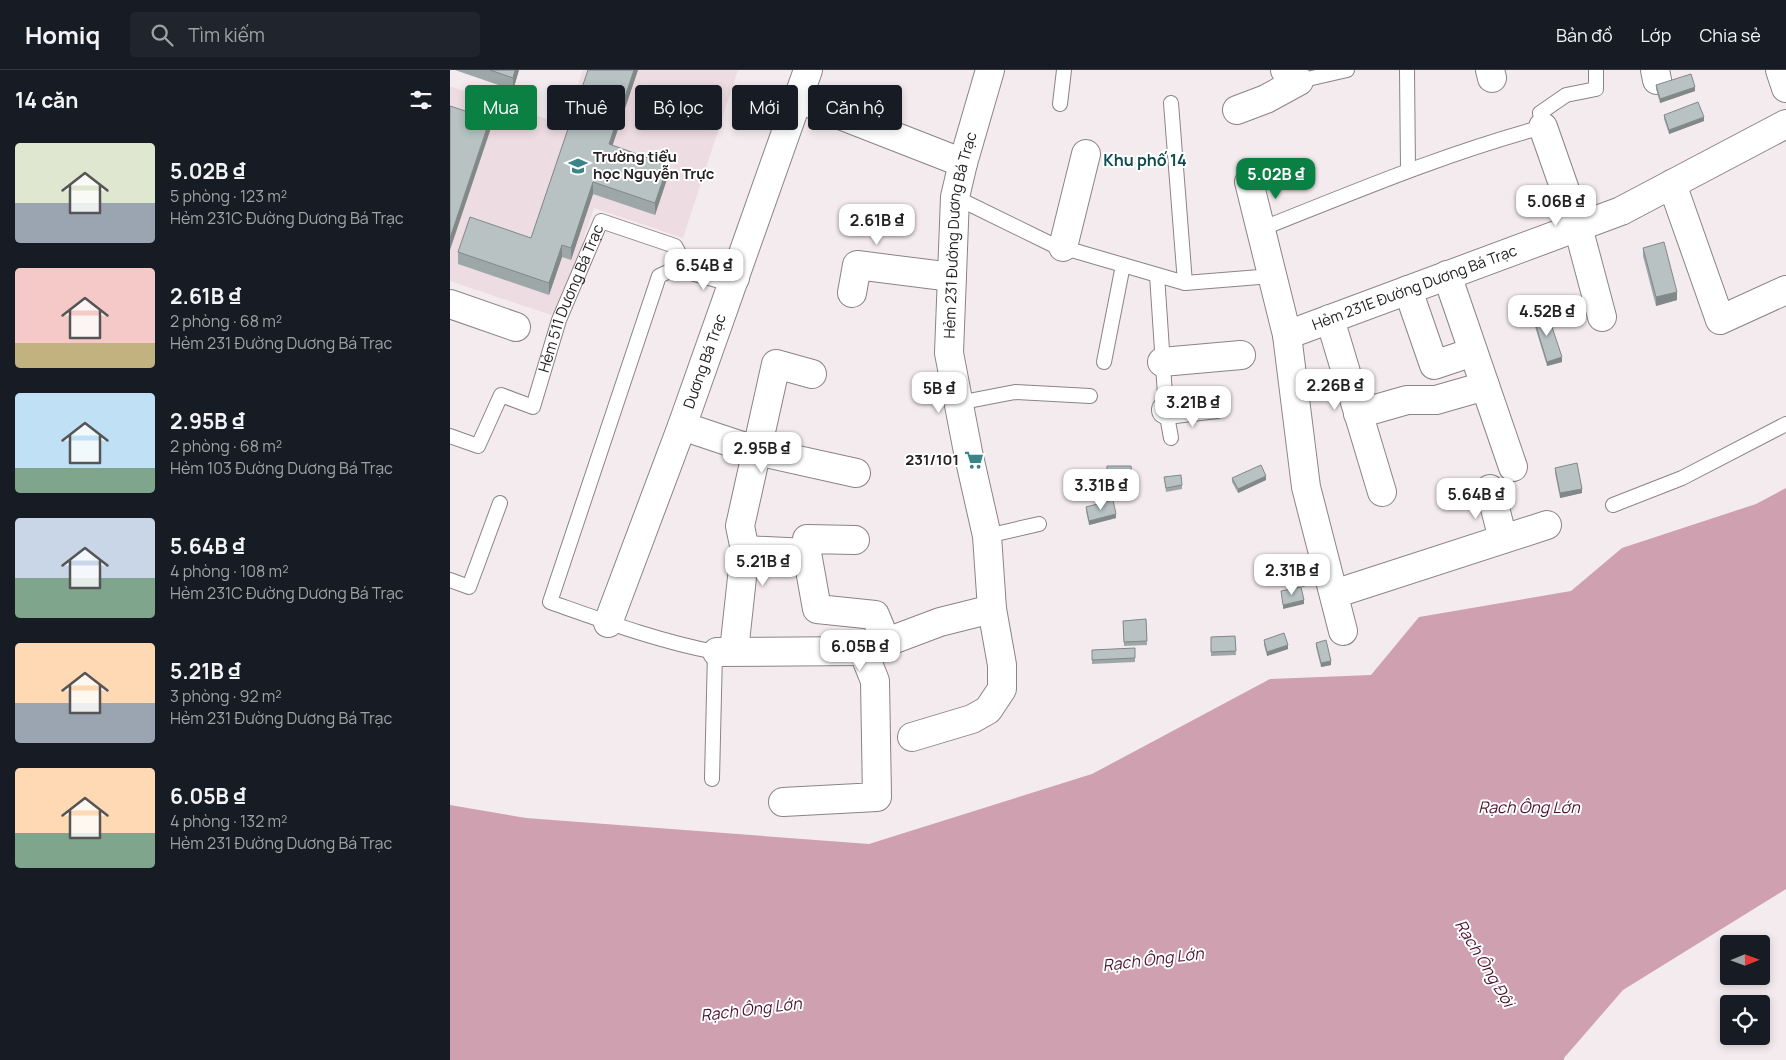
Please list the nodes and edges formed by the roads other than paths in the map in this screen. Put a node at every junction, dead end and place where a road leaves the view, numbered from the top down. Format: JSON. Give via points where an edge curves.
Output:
{"nodes":[{"id":1,"x":808,"y":70,"type":"edge"},
{"id":2,"x":990,"y":70,"type":"edge"},
{"id":3,"x":1064,"y":70,"type":"edge"},
{"id":4,"x":1348,"y":70,"type":"edge"},
{"id":5,"x":1407,"y":70,"type":"edge"},
{"id":6,"x":1596,"y":70,"type":"edge"},
{"id":7,"x":1780,"y":70,"type":"edge"},
{"id":8,"x":1292,"y":75,"type":"edge"},
{"id":9,"x":1786,"y":88,"type":"edge"},
{"id":10,"x":799,"y":99,"type":"junction"},
{"id":11,"x":1171,"y":102,"type":"dead end"},
{"id":12,"x":1060,"y":104,"type":"dead end"},
{"id":13,"x":1237,"y":110,"type":"dead end"},
{"id":14,"x":1786,"y":124,"type":"edge"},
{"id":15,"x":1543,"y":126,"type":"junction"},
{"id":16,"x":1086,"y":154,"type":"dead end"},
{"id":17,"x":963,"y":164,"type":"junction"},
{"id":18,"x":1408,"y":170,"type":"junction"},
{"id":19,"x":1249,"y":182,"type":"dead end"},
{"id":20,"x":1672,"y":184,"type":"junction"},
{"id":21,"x":955,"y":197,"type":"junction"},
{"id":22,"x":1578,"y":226,"type":"junction"},
{"id":23,"x":1261,"y":229,"type":"junction"},
{"id":24,"x":1063,"y":248,"type":"junction"},
{"id":25,"x":685,"y":264,"type":"junction"},
{"id":26,"x":1123,"y":265,"type":"junction"},
{"id":27,"x":1157,"y":275,"type":"junction"},
{"id":28,"x":1447,"y":275,"type":"junction"},
{"id":29,"x":1273,"y":276,"type":"junction"},
{"id":30,"x":952,"y":277,"type":"junction"},
{"id":31,"x":735,"y":278,"type":"junction"},
{"id":32,"x":1185,"y":283,"type":"junction"},
{"id":33,"x":1408,"y":290,"type":"junction"},
{"id":34,"x":852,"y":293,"type":"dead end"},
{"id":35,"x":1784,"y":296,"type":"edge"},
{"id":36,"x":450,"y":304,"type":"edge"},
{"id":37,"x":1602,"y":317,"type":"dead end"},
{"id":38,"x":1330,"y":319,"type":"junction"},
{"id":39,"x":516,"y":327,"type":"dead end"},
{"id":40,"x":1287,"y":335,"type":"junction"},
{"id":41,"x":1474,"y":352,"type":"junction"},
{"id":42,"x":1241,"y":355,"type":"dead end"},
{"id":43,"x":1104,"y":362,"type":"dead end"},
{"id":44,"x":1162,"y":362,"type":"junction"},
{"id":45,"x":812,"y":374,"type":"dead end"},
{"id":46,"x":1485,"y":386,"type":"junction"},
{"id":47,"x":1090,"y":396,"type":"dead end"},
{"id":48,"x":958,"y":403,"type":"junction"},
{"id":49,"x":1216,"y":404,"type":"dead end"},
{"id":50,"x":1166,"y":410,"type":"junction"},
{"id":51,"x":1358,"y":414,"type":"junction"},
{"id":52,"x":1786,"y":424,"type":"edge"},
{"id":53,"x":682,"y":426,"type":"junction"},
{"id":54,"x":450,"y":436,"type":"edge"},
{"id":55,"x":1171,"y":438,"type":"dead end"},
{"id":56,"x":757,"y":451,"type":"junction"},
{"id":57,"x":1513,"y":467,"type":"dead end"},
{"id":58,"x":856,"y":473,"type":"dead end"},
{"id":59,"x":1490,"y":489,"type":"dead end"},
{"id":60,"x":1382,"y":492,"type":"dead end"},
{"id":61,"x":500,"y":503,"type":"dead end"},
{"id":62,"x":1613,"y":505,"type":"dead end"},
{"id":63,"x":1039,"y":524,"type":"dead end"},
{"id":64,"x":1547,"y":525,"type":"dead end"},
{"id":65,"x":987,"y":536,"type":"junction"},
{"id":66,"x":742,"y":538,"type":"junction"},
{"id":67,"x":1503,"y":539,"type":"junction"},
{"id":68,"x":855,"y":540,"type":"dead end"},
{"id":69,"x":807,"y":553,"type":"junction"},
{"id":70,"x":450,"y":580,"type":"edge"},
{"id":71,"x":1334,"y":594,"type":"junction"},
{"id":72,"x":992,"y":609,"type":"junction"},
{"id":73,"x":608,"y":623,"type":"junction"},
{"id":74,"x":1343,"y":631,"type":"dead end"},
{"id":75,"x":874,"y":647,"type":"junction"},
{"id":76,"x":725,"y":651,"type":"junction"},
{"id":77,"x":912,"y":737,"type":"dead end"},
{"id":78,"x":712,"y":779,"type":"dead end"},
{"id":79,"x":783,"y":802,"type":"dead end"}],
"edges":[{"from":1,"to":10,"type":"street","name":"Dương Bá Trạc"},
{"from":2,"to":17,"type":"street","name":"Hẻm 231 Đường Dương Bá Trạc"},
{"from":3,"to":12,"type":"lane"},
{"from":4,"to":8,"type":"lane"},
{"from":5,"to":18,"type":"lane"},
{"from":6,"to":15,"type":"lane","via":[[1596,88],[1566,95],[1540,113]]},
{"from":7,"to":9,"type":"street"},
{"from":8,"to":13,"type":"street","via":[[1266,99]]},
{"from":10,"to":17,"type":"street"},
{"from":10,"to":31,"type":"street","name":"Dương Bá Trạc"},
{"from":11,"to":32,"type":"lane"},
{"from":14,"to":20,"type":"street","name":"Hẻm 231E Đường Dương Bá Trạc"},
{"from":15,"to":18,"type":"lane"},
{"from":15,"to":22,"type":"street"},
{"from":16,"to":24,"type":"street"},
{"from":17,"to":21,"type":"street","name":"Hẻm 231 Đường Dương Bá Trạc"},
{"from":18,"to":23,"type":"lane"},
{"from":19,"to":23,"type":"street"},
{"from":20,"to":22,"type":"street","name":"Hẻm 231E Đường Dương Bá Trạc","via":[[1621,210]]},
{"from":20,"to":35,"type":"street","via":[[1720,320]]},
{"from":21,"to":24,"type":"lane"},
{"from":21,"to":30,"type":"street","name":"Hẻm 231 Đường Dương Bá Trạc"},
{"from":22,"to":28,"type":"street","name":"Hẻm 231E Đường Dương Bá Trạc"},
{"from":22,"to":37,"type":"street"},
{"from":23,"to":29,"type":"street"},
{"from":24,"to":26,"type":"lane"},
{"from":25,"to":31,"type":"street"},
{"from":25,"to":54,"type":"lane","name":"Hẻm 511 Dương Bá Trạc","via":[[675,246],[601,221],[559,320],[533,407],[501,395],[478,446]]},
{"from":25,"to":73,"type":"lane","via":[[660,276],[550,602]]},
{"from":26,"to":27,"type":"lane"},
{"from":26,"to":43,"type":"lane"},
{"from":27,"to":32,"type":"lane"},
{"from":27,"to":44,"type":"lane"},
{"from":28,"to":33,"type":"street","name":"Hẻm 231E Đường Dương Bá Trạc"},
{"from":28,"to":41,"type":"street"},
{"from":29,"to":32,"type":"lane"},
{"from":29,"to":40,"type":"street"},
{"from":30,"to":34,"type":"street","via":[[857,265]]},
{"from":30,"to":48,"type":"street","name":"Hẻm 231 Đường Dương Bá Trạc","via":[[949,353]]},
{"from":31,"to":53,"type":"street","name":"Dương Bá Trạc"},
{"from":33,"to":38,"type":"street","name":"Hẻm 231E Đường Dương Bá Trạc"},
{"from":33,"to":41,"type":"street","via":[[1434,365]]},
{"from":36,"to":39,"type":"street"},
{"from":38,"to":40,"type":"street","name":"Hẻm 231E Đường Dương Bá Trạc"},
{"from":38,"to":51,"type":"street"},
{"from":40,"to":71,"type":"street","via":[[1306,487]]},
{"from":41,"to":46,"type":"street"},
{"from":42,"to":44,"type":"street"},
{"from":44,"to":50,"type":"lane"},
{"from":45,"to":56,"type":"street","via":[[776,364]]},
{"from":46,"to":51,"type":"street","via":[[1436,400],[1407,400]]},
{"from":46,"to":57,"type":"street"},
{"from":47,"to":48,"type":"lane","via":[[1015,392]]},
{"from":48,"to":65,"type":"street","name":"Hẻm 231 Đường Dương Bá Trạc"},
{"from":49,"to":50,"type":"street"},
{"from":50,"to":55,"type":"lane"},
{"from":51,"to":60,"type":"street"},
{"from":52,"to":62,"type":"lane","via":[[1682,478]]},
{"from":53,"to":56,"type":"street"},
{"from":53,"to":73,"type":"street","name":"Dương Bá Trạc"},
{"from":56,"to":58,"type":"street"},
{"from":56,"to":66,"type":"street"},
{"from":59,"to":67,"type":"street"},
{"from":61,"to":70,"type":"lane","via":[[470,587]]},
{"from":63,"to":65,"type":"lane"},
{"from":64,"to":67,"type":"street"},
{"from":65,"to":72,"type":"street","name":"Hẻm 231 Đường Dương Bá Trạc"},
{"from":66,"to":69,"type":"street"},
{"from":66,"to":76,"type":"street"},
{"from":67,"to":71,"type":"street"},
{"from":68,"to":69,"type":"street","via":[[807,539]]},
{"from":69,"to":75,"type":"street","via":[[817,609],[876,615]]},
{"from":71,"to":74,"type":"street"},
{"from":72,"to":75,"type":"street","via":[[940,622]]},
{"from":72,"to":77,"type":"street","name":"Hẻm 231 Đường Dương Bá Trạc","via":[[1002,665],[1002,689],[988,710],[972,719]]},
{"from":73,"to":76,"type":"lane","via":[[686,646]]},
{"from":75,"to":76,"type":"street"},
{"from":75,"to":79,"type":"street","via":[[876,797]]},
{"from":76,"to":78,"type":"lane"}]}
